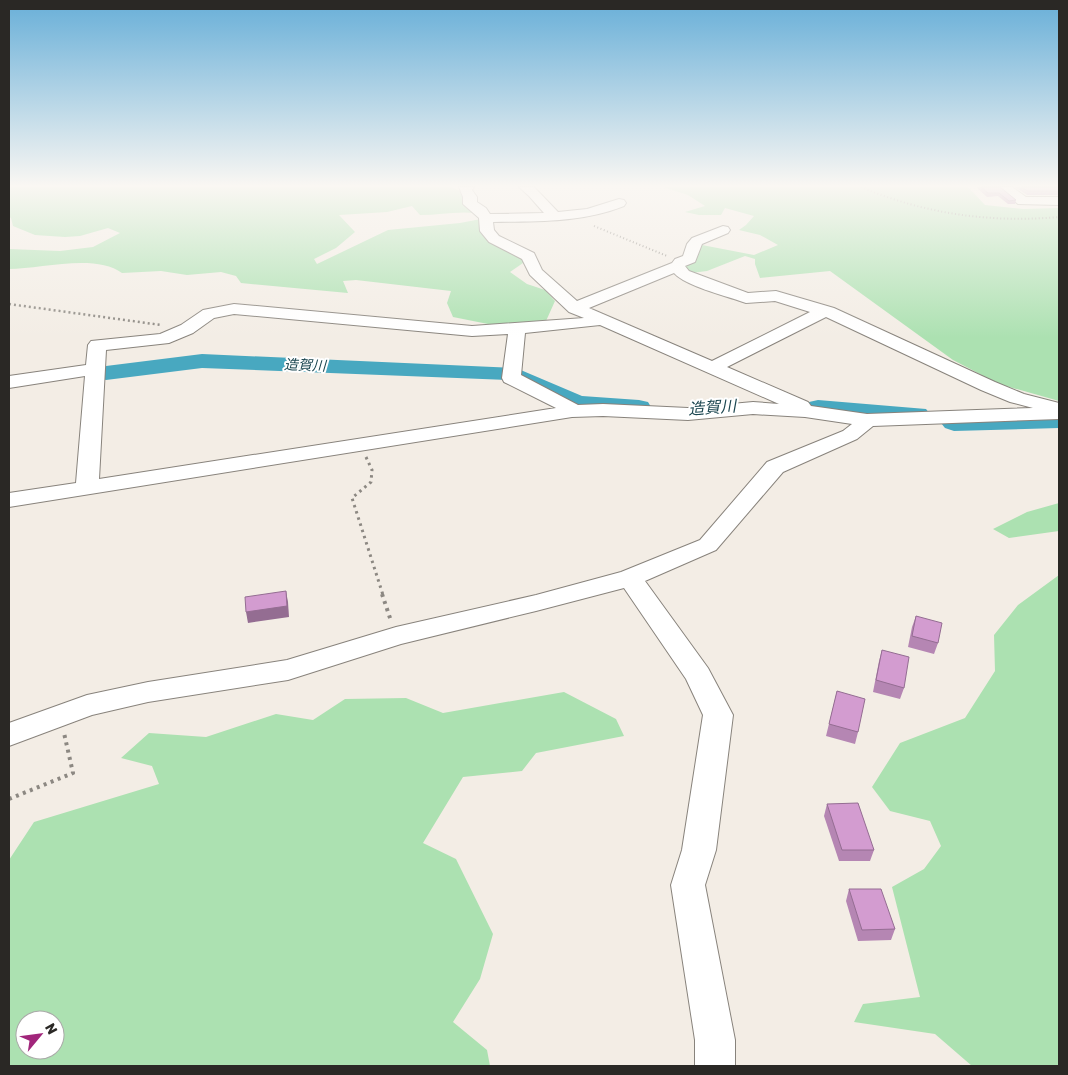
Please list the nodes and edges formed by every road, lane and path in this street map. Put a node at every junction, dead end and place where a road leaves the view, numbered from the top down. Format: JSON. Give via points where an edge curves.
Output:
{"nodes":[{"id":1,"x":493,"y":237,"type":"edge"},
{"id":2,"x":619,"y":237,"type":"edge"},
{"id":3,"x":707,"y":237,"type":"edge"},
{"id":4,"x":678,"y":264,"type":"junction"},
{"id":5,"x":9,"y":304,"type":"edge"},
{"id":6,"x":575,"y":308,"type":"junction"},
{"id":7,"x":828,"y":312,"type":"junction"},
{"id":8,"x":600,"y":319,"type":"junction"},
{"id":9,"x":517,"y":328,"type":"junction"},
{"id":10,"x":187,"y":329,"type":"junction"},
{"id":11,"x":713,"y":368,"type":"junction"},
{"id":12,"x":94,"y":369,"type":"junction"},
{"id":13,"x":9,"y":382,"type":"edge"},
{"id":14,"x":1059,"y":408,"type":"edge"},
{"id":15,"x":572,"y":411,"type":"junction"},
{"id":16,"x":805,"y":411,"type":"junction"},
{"id":17,"x":1059,"y":414,"type":"edge"},
{"id":18,"x":866,"y":420,"type":"junction"},
{"id":19,"x":363,"y":443,"type":"junction"},
{"id":20,"x":87,"y":488,"type":"junction"},
{"id":21,"x":9,"y":500,"type":"edge"},
{"id":22,"x":630,"y":578,"type":"junction"},
{"id":23,"x":396,"y":636,"type":"junction"},
{"id":24,"x":60,"y":716,"type":"junction"},
{"id":25,"x":9,"y":735,"type":"edge"},
{"id":26,"x":9,"y":799,"type":"edge"},
{"id":27,"x":715,"y":1066,"type":"edge"}],
"edges":[{"from":1,"to":6,"type":"street","via":[[530,256],[535,272]]},
{"from":2,"to":4,"type":"path"},
{"from":3,"to":4,"type":"street","via":[[694,244],[690,259]]},
{"from":4,"to":6,"type":"street"},
{"from":4,"to":7,"type":"street","via":[[684,274],[746,298],[776,296]]},
{"from":5,"to":10,"type":"path"},
{"from":6,"to":8,"type":"street"},
{"from":7,"to":11,"type":"street","via":[[816,315]]},
{"from":7,"to":14,"type":"street","via":[[988,386],[1017,398]]},
{"from":8,"to":9,"type":"street"},
{"from":8,"to":11,"type":"street"},
{"from":9,"to":10,"type":"street","via":[[472,331],[234,310],[209,314]]},
{"from":9,"to":15,"type":"street","via":[[511,378]]},
{"from":10,"to":12,"type":"street","via":[[164,339],[97,344]]},
{"from":11,"to":16,"type":"street","via":[[801,405]]},
{"from":12,"to":13,"type":"street"},
{"from":12,"to":20,"type":"street"},
{"from":15,"to":16,"type":"street","via":[[688,414],[753,408]]},
{"from":15,"to":19,"type":"street"},
{"from":16,"to":18,"type":"street"},
{"from":17,"to":18,"type":"street"},
{"from":18,"to":22,"type":"street","via":[[850,435],[775,467],[708,545]]},
{"from":19,"to":20,"type":"street"},
{"from":19,"to":23,"type":"path","via":[[372,470],[371,482],[352,498]]},
{"from":20,"to":21,"type":"street"},
{"from":22,"to":23,"type":"street"},
{"from":22,"to":27,"type":"street","via":[[698,675],[718,715],[699,850],[688,885],[715,1040]]},
{"from":23,"to":24,"type":"street","via":[[288,670],[148,692],[87,706]]},
{"from":24,"to":25,"type":"street"},
{"from":24,"to":26,"type":"path","via":[[73,773]]}]}
